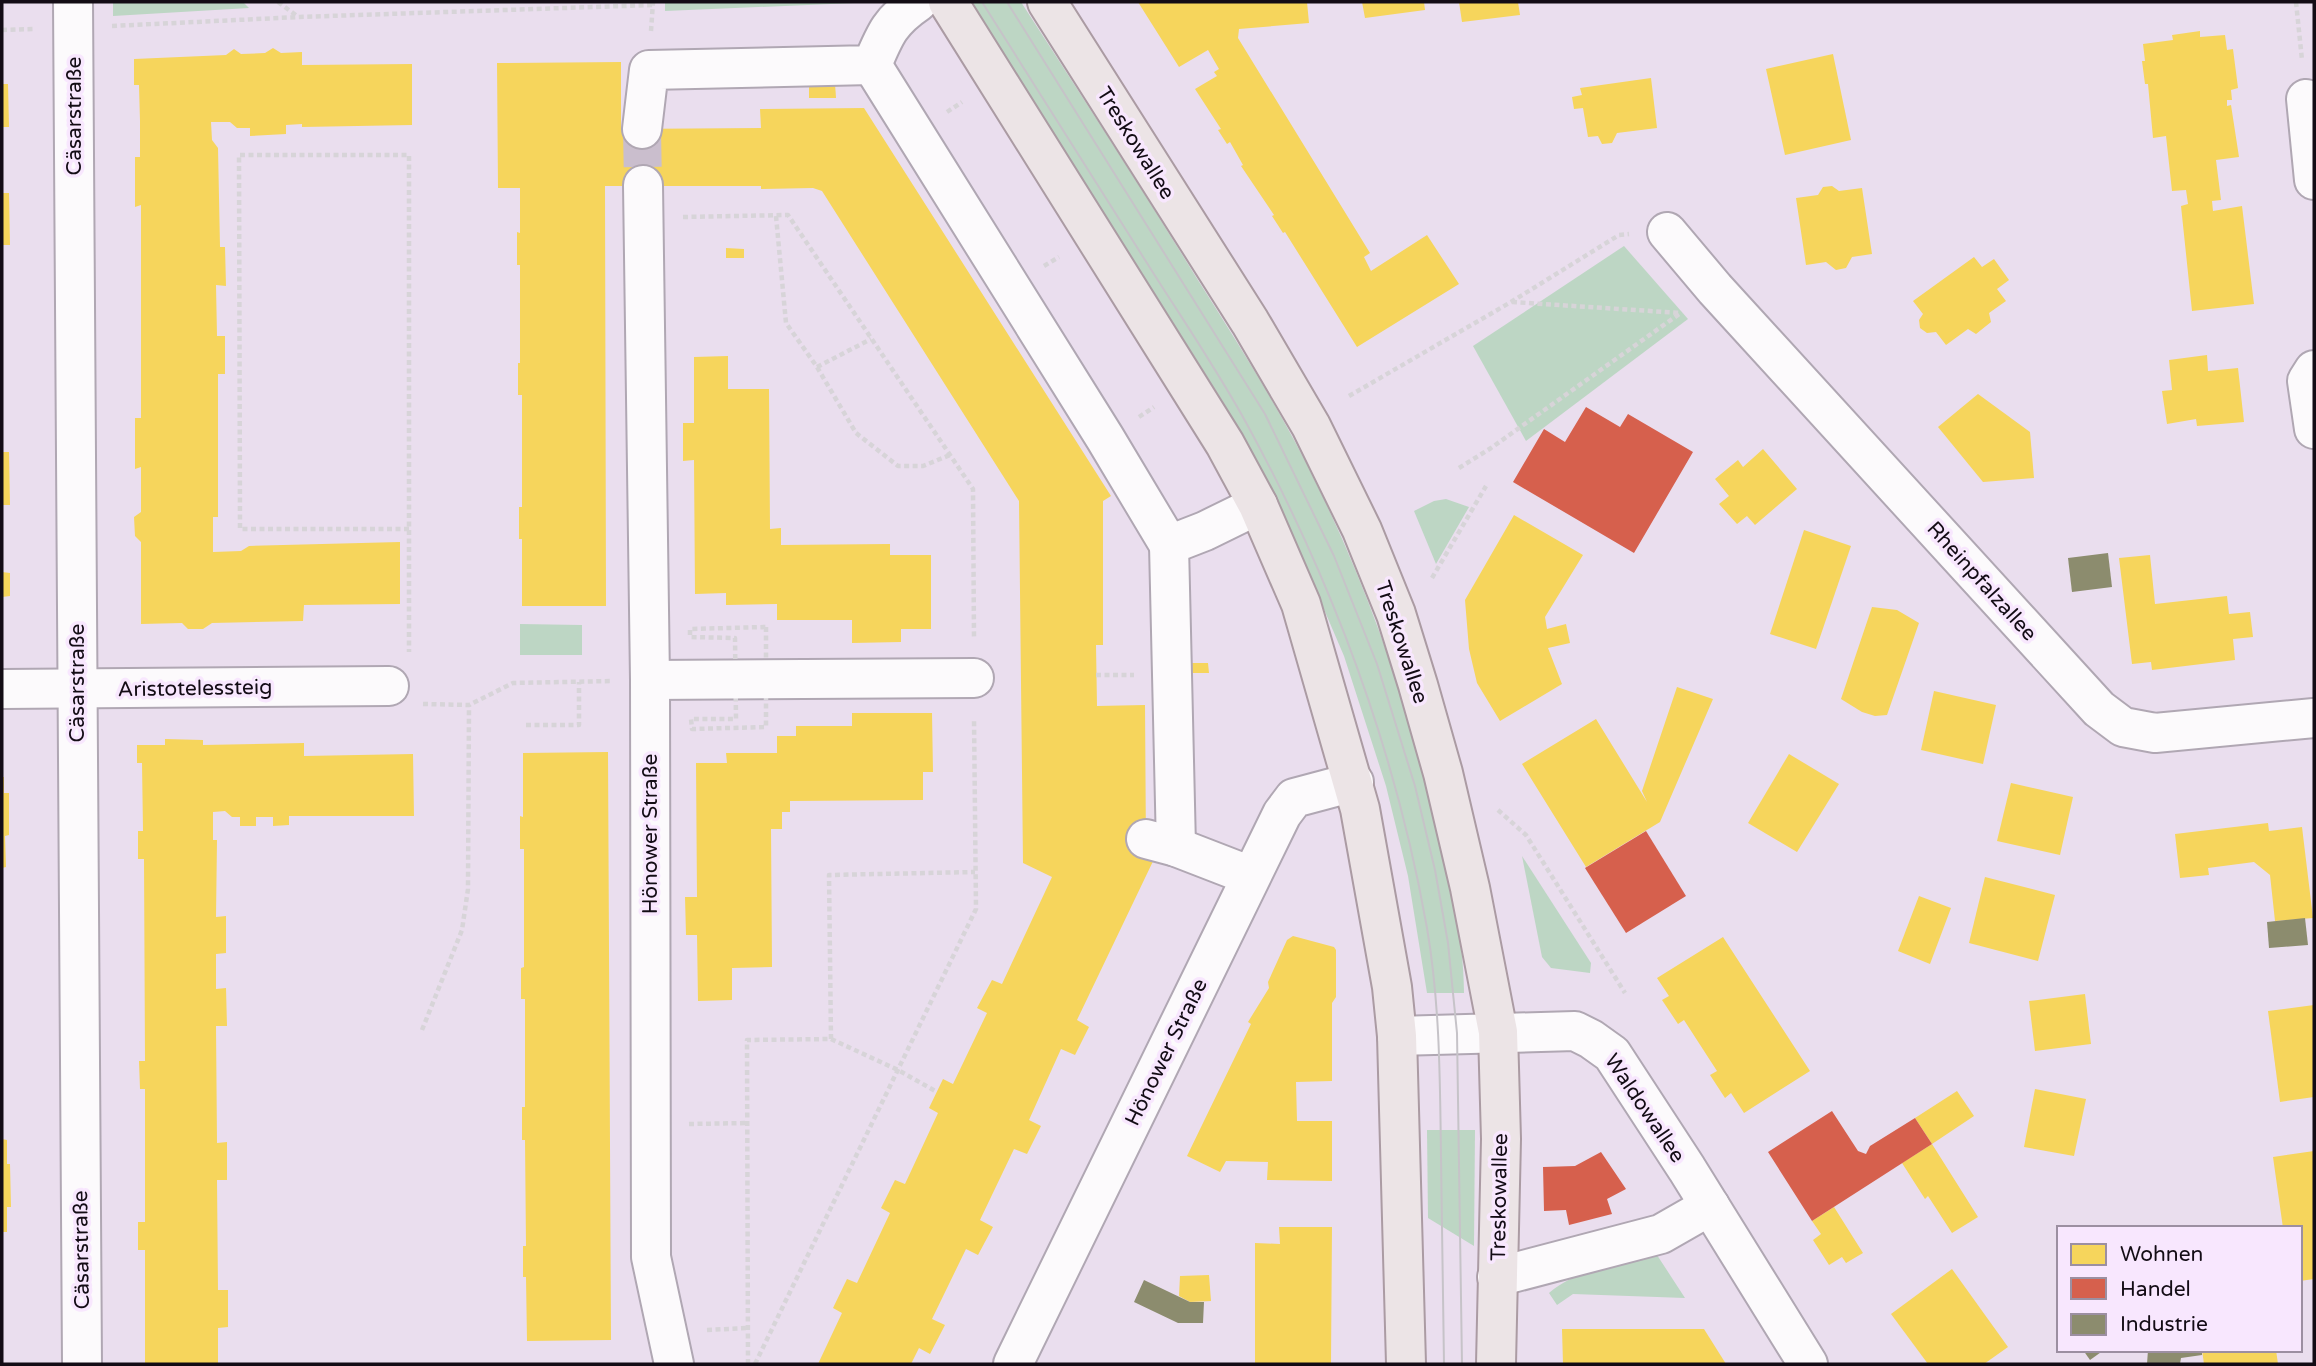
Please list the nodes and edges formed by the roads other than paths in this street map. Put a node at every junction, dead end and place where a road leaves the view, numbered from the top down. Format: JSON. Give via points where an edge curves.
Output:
{"nodes":[{"id":1,"x":73,"y":2,"type":"edge"},
{"id":2,"x":918,"y":2,"type":"edge"},
{"id":3,"x":948,"y":2,"type":"edge"},
{"id":4,"x":1046,"y":2,"type":"edge"},
{"id":5,"x":872,"y":65,"type":"junction"},
{"id":6,"x":2306,"y":99,"type":"road end"},
{"id":7,"x":642,"y":129,"type":"tunnel mouth"},
{"id":8,"x":2314,"y":180,"type":"edge"},
{"id":9,"x":643,"y":201,"type":"tunnel mouth"},
{"id":10,"x":1667,"y":232,"type":"road end"},
{"id":11,"x":2314,"y":370,"type":"edge"},
{"id":12,"x":2314,"y":429,"type":"edge"},
{"id":13,"x":1258,"y":505,"type":"junction"},
{"id":14,"x":1169,"y":545,"type":"junction"},
{"id":15,"x":399,"y":674,"type":"road end"},
{"id":16,"x":974,"y":678,"type":"road end"},
{"id":17,"x":650,"y":680,"type":"junction"},
{"id":18,"x":2,"y":689,"type":"edge"},
{"id":19,"x":76,"y":690,"type":"junction"},
{"id":20,"x":2314,"y":718,"type":"edge"},
{"id":21,"x":1354,"y":782,"type":"junction"},
{"id":22,"x":1251,"y":876,"type":"junction"},
{"id":23,"x":1498,"y":1032,"type":"junction"},
{"id":24,"x":1397,"y":1036,"type":"junction"},
{"id":25,"x":1710,"y":1206,"type":"junction"},
{"id":26,"x":1497,"y":1277,"type":"junction"},
{"id":27,"x":82,"y":1364,"type":"edge"},
{"id":28,"x":674,"y":1364,"type":"edge"},
{"id":29,"x":1013,"y":1364,"type":"edge"},
{"id":30,"x":1406,"y":1364,"type":"edge"},
{"id":31,"x":1496,"y":1364,"type":"edge"},
{"id":32,"x":1808,"y":1364,"type":"edge"}],
"edges":[{"from":1,"to":19,"type":"street","name":"Cäsarstraße"},
{"from":2,"to":5,"type":"street","via":[[886,31]]},
{"from":3,"to":13,"type":"main road","via":[[1173,358]]},
{"from":4,"to":23,"type":"main road","name":"Treskowallee","via":[[1257,334],[1311,426],[1362,530],[1396,614],[1443,773]]},
{"from":5,"to":7,"type":"street","via":[[649,70]]},
{"from":5,"to":14,"type":"street"},
{"from":6,"to":8,"type":"street"},
{"from":9,"to":17,"type":"street","name":"Hönower Straße"},
{"from":10,"to":20,"type":"street","name":"Rheinpfalzallee","via":[[2107,715],[2123,727],[2155,733]]},
{"from":11,"to":12,"type":"street","via":[[2307,381]]},
{"from":13,"to":14,"type":"street"},
{"from":13,"to":21,"type":"main road","via":[[1301,604]]},
{"from":14,"to":22,"type":"street","via":[[1161,843]]},
{"from":15,"to":19,"type":"street","name":"Aristotelessteig"},
{"from":16,"to":17,"type":"street"},
{"from":17,"to":28,"type":"street","name":"Hönower Straße","via":[[651,1257]]},
{"from":18,"to":19,"type":"street","name":"Aristotelessteig"},
{"from":19,"to":27,"type":"street","name":"Cäsarstraße"},
{"from":21,"to":22,"type":"street","name":"Hönower Straße","via":[[1294,798]]},
{"from":21,"to":24,"type":"main road"},
{"from":22,"to":29,"type":"street","name":"Hönower Straße"},
{"from":23,"to":24,"type":"street","name":"Waldowallee"},
{"from":23,"to":25,"type":"street","name":"Waldowallee","via":[[1575,1031],[1612,1054]]},
{"from":23,"to":26,"type":"main road","name":"Treskowallee"},
{"from":24,"to":30,"type":"main road"},
{"from":25,"to":26,"type":"street","via":[[1661,1234]]},
{"from":25,"to":32,"type":"street","name":"Waldowallee"},
{"from":26,"to":31,"type":"main road","name":"Treskowallee"}]}
